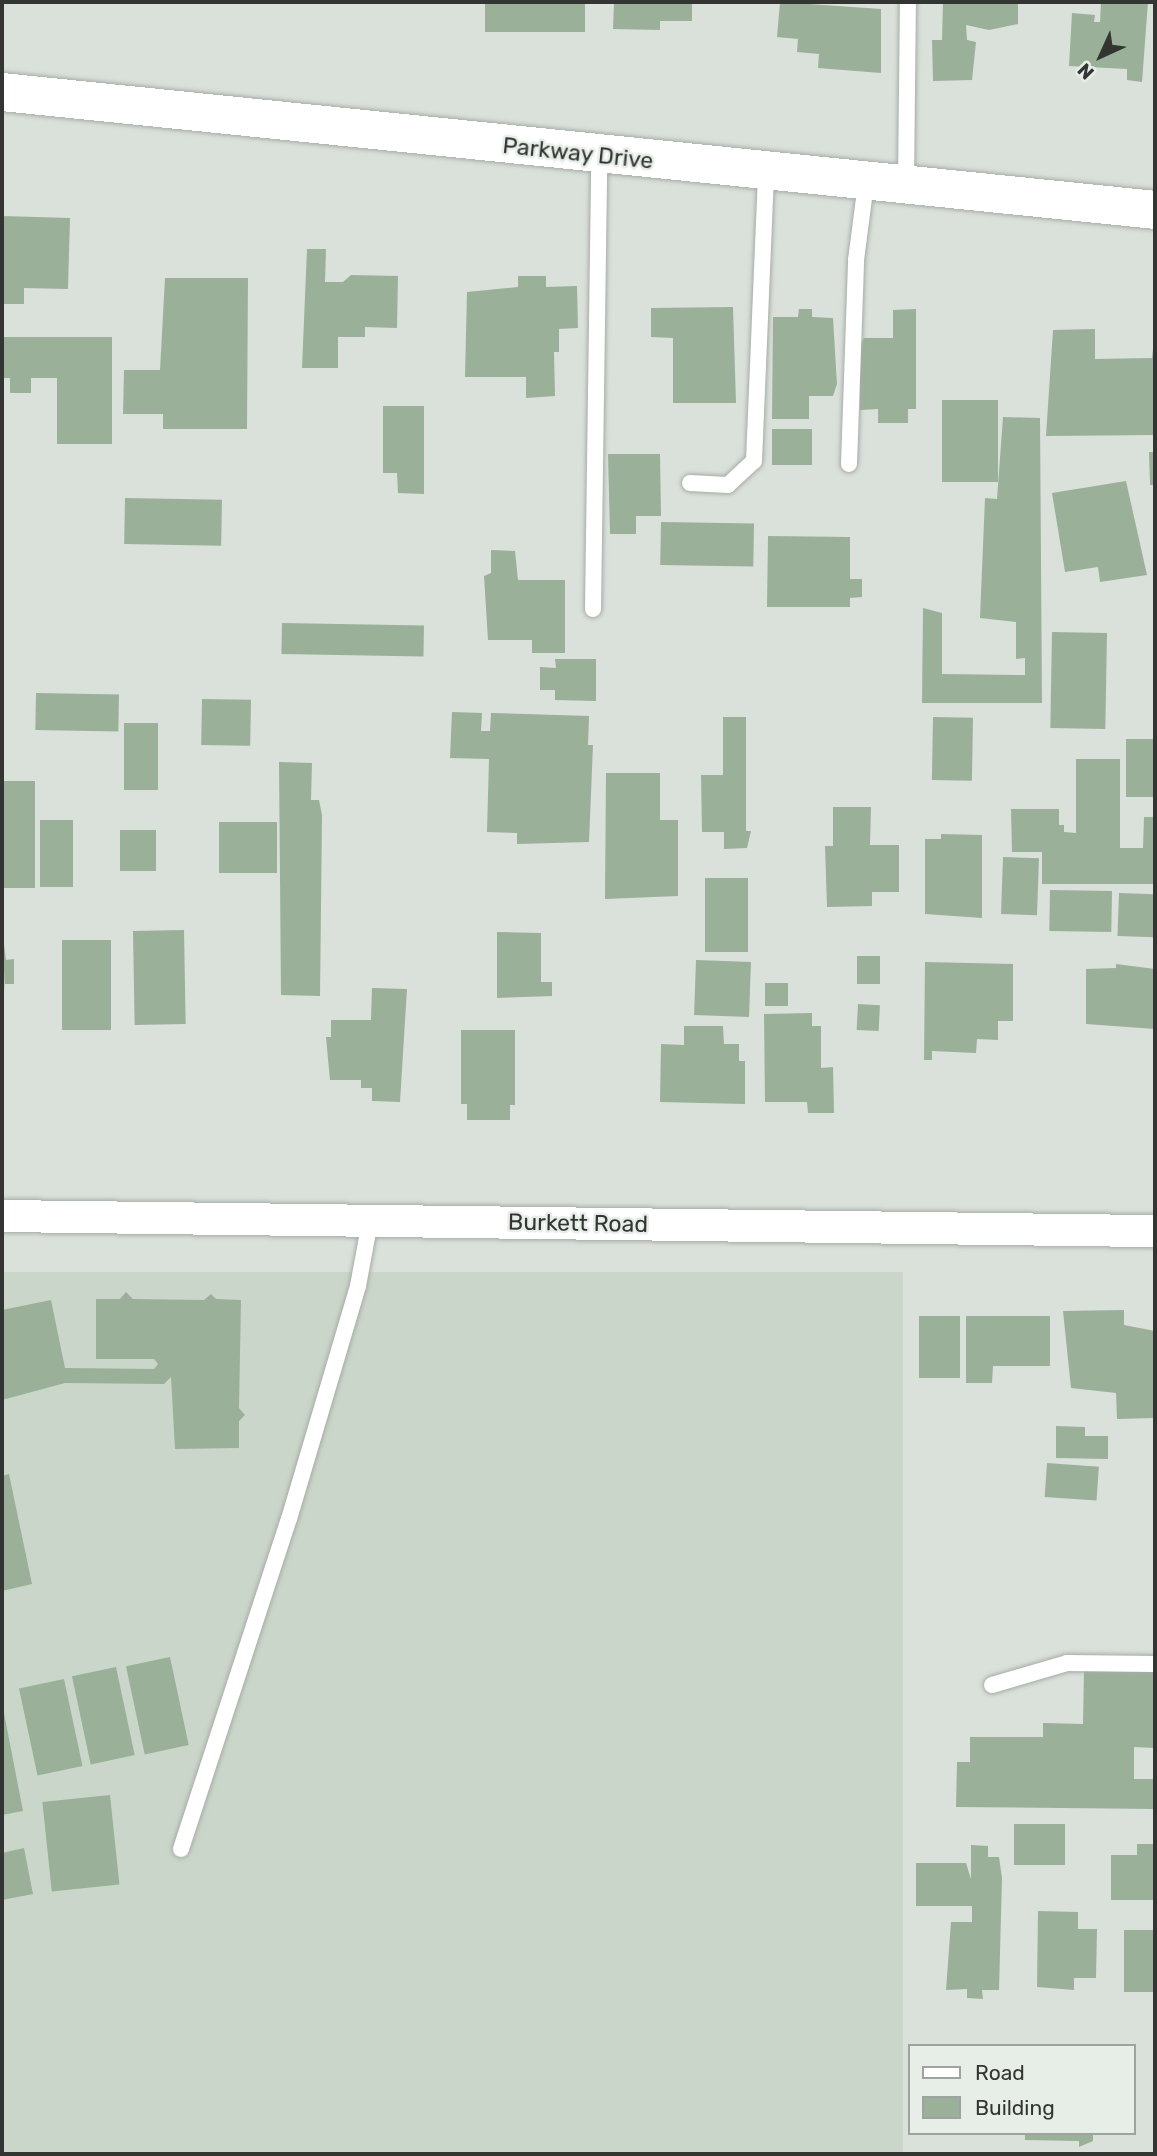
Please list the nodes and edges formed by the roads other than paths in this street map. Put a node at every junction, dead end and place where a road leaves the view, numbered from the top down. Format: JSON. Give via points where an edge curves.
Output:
{"nodes":[{"id":1,"x":908,"y":2,"type":"edge"},
{"id":2,"x":2,"y":92,"type":"edge"},
{"id":3,"x":599,"y":155,"type":"junction"},
{"id":4,"x":766,"y":173,"type":"junction"},
{"id":5,"x":866,"y":183,"type":"junction"},
{"id":6,"x":906,"y":187,"type":"junction"},
{"id":7,"x":1155,"y":210,"type":"edge"},
{"id":8,"x":849,"y":464,"type":"dead end"},
{"id":9,"x":690,"y":482,"type":"dead end"},
{"id":10,"x":593,"y":609,"type":"dead end"},
{"id":11,"x":2,"y":1216,"type":"edge"},
{"id":12,"x":370,"y":1221,"type":"junction"},
{"id":13,"x":1155,"y":1231,"type":"edge"},
{"id":14,"x":1155,"y":1664,"type":"edge"},
{"id":15,"x":992,"y":1685,"type":"dead end"},
{"id":16,"x":181,"y":1849,"type":"dead end"}],
"edges":[{"from":1,"to":6,"type":"lane"},
{"from":2,"to":3,"type":"street","name":"Parkway Drive"},
{"from":3,"to":4,"type":"street","name":"Parkway Drive"},
{"from":3,"to":10,"type":"lane"},
{"from":4,"to":5,"type":"street","name":"Parkway Drive"},
{"from":4,"to":9,"type":"lane","via":[[754,461],[728,485]]},
{"from":5,"to":6,"type":"street","name":"Parkway Drive"},
{"from":5,"to":8,"type":"lane","via":[[856,260]]},
{"from":6,"to":7,"type":"street","name":"Parkway Drive"},
{"from":11,"to":12,"type":"street","name":"Burkett Road"},
{"from":12,"to":13,"type":"street","name":"Burkett Road"},
{"from":12,"to":16,"type":"lane","via":[[358,1286],[289,1519]]},
{"from":14,"to":15,"type":"lane","via":[[1068,1663]]}]}
